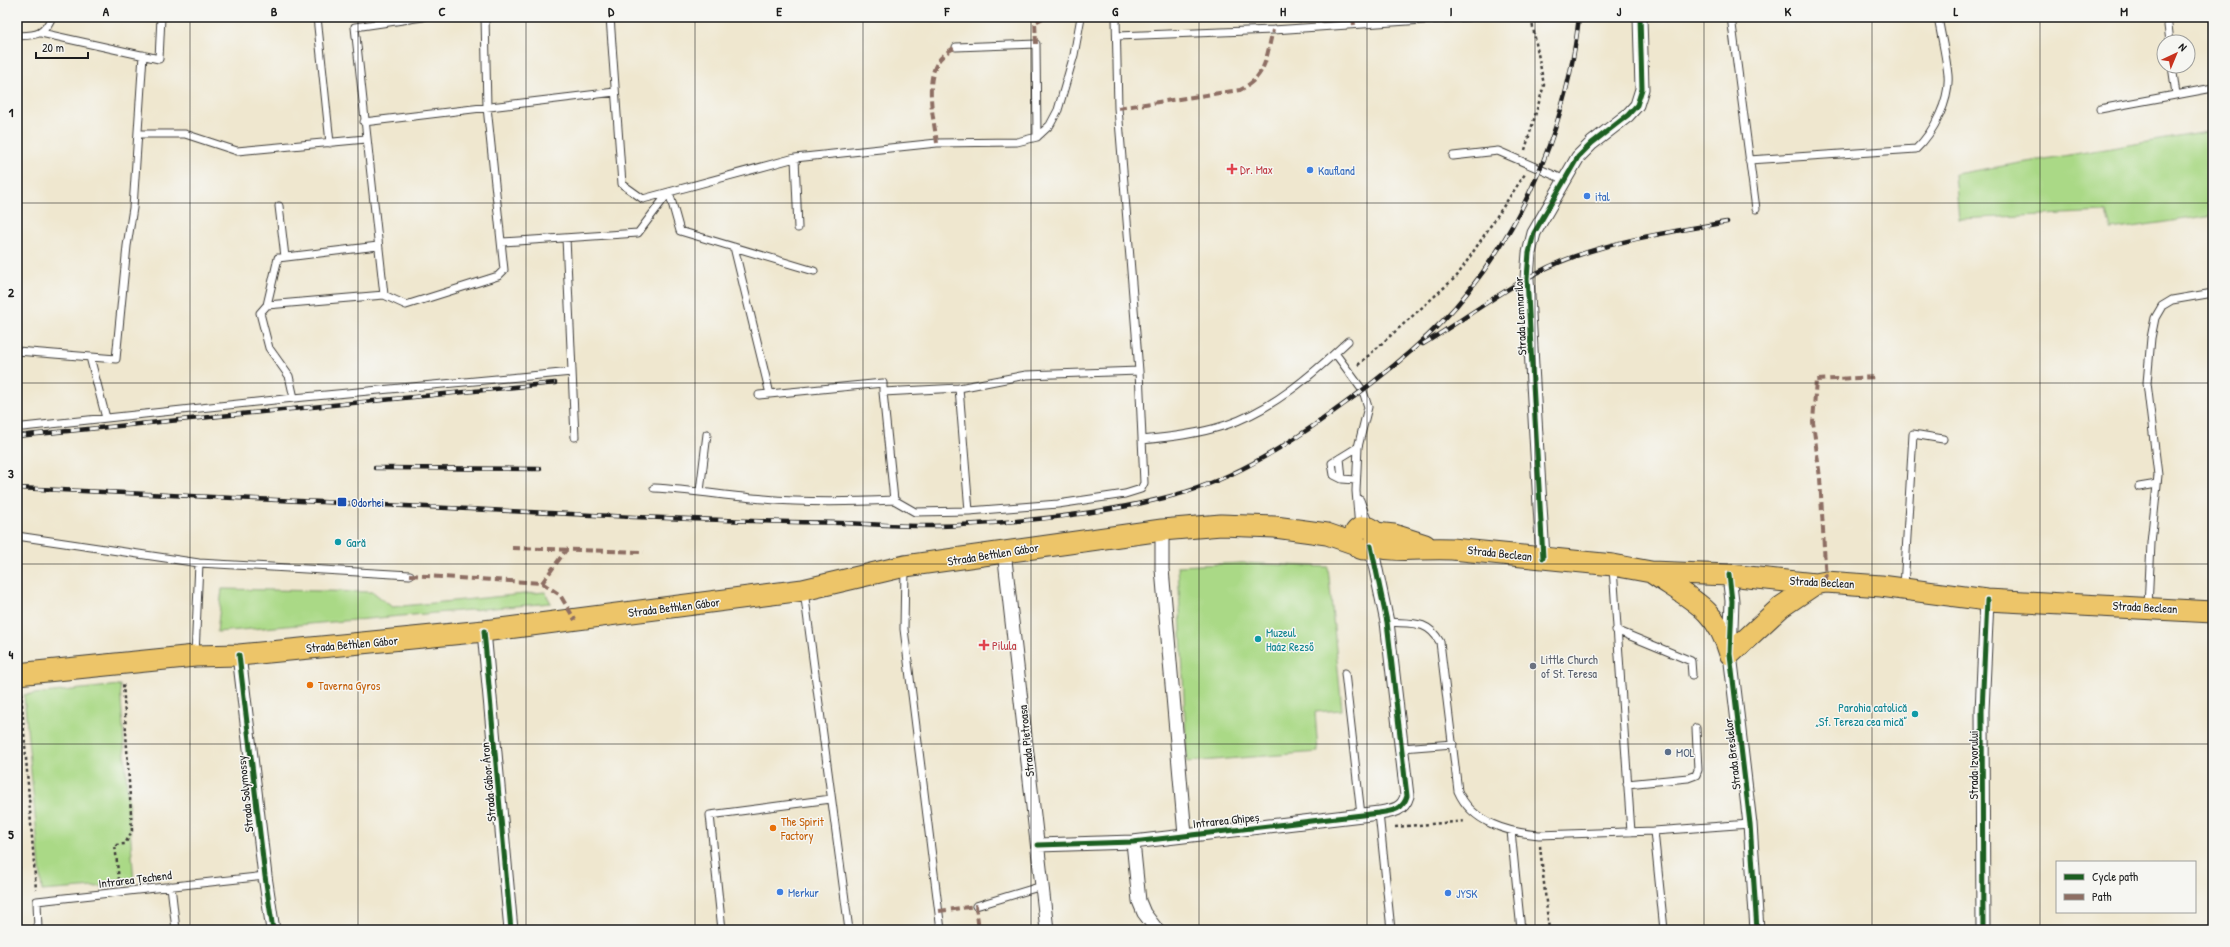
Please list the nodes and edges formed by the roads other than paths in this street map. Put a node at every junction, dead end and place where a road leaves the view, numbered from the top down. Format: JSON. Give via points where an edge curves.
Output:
{"nodes":[{"id":1,"x":52,"y":17,"type":"edge"},
{"id":2,"x":161,"y":17,"type":"edge"},
{"id":3,"x":317,"y":17,"type":"edge"},
{"id":4,"x":423,"y":17,"type":"edge"},
{"id":5,"x":485,"y":17,"type":"edge"},
{"id":6,"x":610,"y":17,"type":"edge"},
{"id":7,"x":1081,"y":17,"type":"edge"},
{"id":8,"x":1116,"y":17,"type":"edge"},
{"id":9,"x":1468,"y":17,"type":"edge"},
{"id":10,"x":1640,"y":17,"type":"edge"},
{"id":11,"x":1731,"y":17,"type":"edge"},
{"id":12,"x":1938,"y":17,"type":"edge"},
{"id":13,"x":2167,"y":17,"type":"edge"},
{"id":14,"x":41,"y":33,"type":"junction"},
{"id":15,"x":2169,"y":34,"type":"edge"},
{"id":16,"x":17,"y":36,"type":"edge"},
{"id":17,"x":1117,"y":36,"type":"junction"},
{"id":18,"x":956,"y":47,"type":"dead end"},
{"id":19,"x":142,"y":55,"type":"junction"},
{"id":20,"x":2173,"y":74,"type":"edge"},
{"id":21,"x":2213,"y":88,"type":"edge"},
{"id":22,"x":615,"y":92,"type":"junction"},
{"id":23,"x":2176,"y":94,"type":"junction"},
{"id":24,"x":487,"y":107,"type":"junction"},
{"id":25,"x":2100,"y":109,"type":"dead end"},
{"id":26,"x":364,"y":122,"type":"junction"},
{"id":27,"x":138,"y":134,"type":"junction"},
{"id":28,"x":1037,"y":137,"type":"junction"},
{"id":29,"x":366,"y":139,"type":"junction"},
{"id":30,"x":330,"y":143,"type":"junction"},
{"id":31,"x":1453,"y":156,"type":"dead end"},
{"id":32,"x":795,"y":158,"type":"junction"},
{"id":33,"x":1749,"y":160,"type":"junction"},
{"id":34,"x":1565,"y":180,"type":"junction"},
{"id":35,"x":669,"y":192,"type":"junction"},
{"id":36,"x":279,"y":206,"type":"dead end"},
{"id":37,"x":1756,"y":210,"type":"dead end"},
{"id":38,"x":798,"y":228,"type":"dead end"},
{"id":39,"x":566,"y":238,"type":"junction"},
{"id":40,"x":502,"y":242,"type":"junction"},
{"id":41,"x":378,"y":246,"type":"junction"},
{"id":42,"x":734,"y":247,"type":"junction"},
{"id":43,"x":285,"y":257,"type":"junction"},
{"id":44,"x":814,"y":271,"type":"dead end"},
{"id":45,"x":2213,"y":293,"type":"edge"},
{"id":46,"x":384,"y":295,"type":"junction"},
{"id":47,"x":267,"y":305,"type":"junction"},
{"id":48,"x":1348,"y":341,"type":"dead end"},
{"id":49,"x":17,"y":351,"type":"edge"},
{"id":50,"x":1335,"y":353,"type":"junction"},
{"id":51,"x":90,"y":357,"type":"junction"},
{"id":52,"x":1139,"y":371,"type":"junction"},
{"id":53,"x":572,"y":372,"type":"junction"},
{"id":54,"x":959,"y":388,"type":"junction"},
{"id":55,"x":884,"y":392,"type":"junction"},
{"id":56,"x":770,"y":394,"type":"junction"},
{"id":57,"x":759,"y":395,"type":"dead end"},
{"id":58,"x":294,"y":398,"type":"junction"},
{"id":59,"x":106,"y":418,"type":"junction"},
{"id":60,"x":23,"y":427,"type":"dead end"},
{"id":61,"x":707,"y":434,"type":"dead end"},
{"id":62,"x":575,"y":437,"type":"dead end"},
{"id":63,"x":1943,"y":439,"type":"dead end"},
{"id":64,"x":1142,"y":440,"type":"junction"},
{"id":65,"x":1358,"y":447,"type":"junction"},
{"id":66,"x":1356,"y":480,"type":"junction"},
{"id":67,"x":2157,"y":484,"type":"junction"},
{"id":68,"x":2139,"y":487,"type":"dead end"},
{"id":69,"x":654,"y":488,"type":"dead end"},
{"id":70,"x":700,"y":491,"type":"junction"},
{"id":71,"x":894,"y":500,"type":"junction"},
{"id":72,"x":969,"y":511,"type":"junction"},
{"id":73,"x":1162,"y":530,"type":"junction"},
{"id":74,"x":17,"y":536,"type":"edge"},
{"id":75,"x":1365,"y":538,"type":"junction"},
{"id":76,"x":1004,"y":551,"type":"junction"},
{"id":77,"x":1543,"y":558,"type":"junction"},
{"id":78,"x":199,"y":563,"type":"junction"},
{"id":79,"x":1613,"y":565,"type":"junction"},
{"id":80,"x":905,"y":566,"type":"junction"},
{"id":81,"x":1651,"y":572,"type":"junction"},
{"id":82,"x":410,"y":575,"type":"dead end"},
{"id":83,"x":1729,"y":575,"type":"junction"},
{"id":84,"x":1815,"y":584,"type":"junction"},
{"id":85,"x":1904,"y":589,"type":"junction"},
{"id":86,"x":803,"y":590,"type":"junction"},
{"id":87,"x":1987,"y":600,"type":"junction"},
{"id":88,"x":2148,"y":607,"type":"junction"},
{"id":89,"x":2213,"y":612,"type":"edge"},
{"id":90,"x":1387,"y":622,"type":"junction"},
{"id":91,"x":1616,"y":630,"type":"junction"},
{"id":92,"x":484,"y":631,"type":"junction"},
{"id":93,"x":1730,"y":654,"type":"junction"},
{"id":94,"x":239,"y":655,"type":"junction"},
{"id":95,"x":195,"y":656,"type":"junction"},
{"id":96,"x":1345,"y":673,"type":"dead end"},
{"id":97,"x":18,"y":674,"type":"edge"},
{"id":98,"x":1692,"y":675,"type":"dead end"},
{"id":99,"x":1696,"y":728,"type":"dead end"},
{"id":100,"x":1452,"y":744,"type":"junction"},
{"id":101,"x":1402,"y":748,"type":"junction"},
{"id":102,"x":1627,"y":784,"type":"junction"},
{"id":103,"x":831,"y":799,"type":"junction"},
{"id":104,"x":1379,"y":813,"type":"junction"},
{"id":105,"x":1361,"y":815,"type":"junction"},
{"id":106,"x":1750,"y":824,"type":"junction"},
{"id":107,"x":1511,"y":831,"type":"junction"},
{"id":108,"x":1654,"y":831,"type":"junction"},
{"id":109,"x":1631,"y":832,"type":"junction"},
{"id":110,"x":1185,"y":835,"type":"junction"},
{"id":111,"x":1133,"y":842,"type":"junction"},
{"id":112,"x":1038,"y":846,"type":"junction"},
{"id":113,"x":265,"y":876,"type":"junction"},
{"id":114,"x":171,"y":886,"type":"junction"},
{"id":115,"x":1042,"y":886,"type":"junction"},
{"id":116,"x":976,"y":906,"type":"dead end"},
{"id":117,"x":38,"y":930,"type":"edge"},
{"id":118,"x":176,"y":930,"type":"edge"},
{"id":119,"x":273,"y":930,"type":"edge"},
{"id":120,"x":511,"y":930,"type":"edge"},
{"id":121,"x":722,"y":930,"type":"edge"},
{"id":122,"x":849,"y":930,"type":"edge"},
{"id":123,"x":941,"y":930,"type":"edge"},
{"id":124,"x":1047,"y":930,"type":"edge"},
{"id":125,"x":1157,"y":930,"type":"edge"},
{"id":126,"x":1391,"y":930,"type":"edge"},
{"id":127,"x":1521,"y":930,"type":"edge"},
{"id":128,"x":1664,"y":930,"type":"edge"},
{"id":129,"x":1757,"y":930,"type":"edge"},
{"id":130,"x":1983,"y":930,"type":"edge"}],
"edges":[{"from":1,"to":14,"type":"lane"},
{"from":2,"to":19,"type":"lane","via":[[159,59]]},
{"from":3,"to":30,"type":"lane"},
{"from":4,"to":26,"type":"lane","via":[[355,27]]},
{"from":5,"to":24,"type":"lane"},
{"from":6,"to":22,"type":"lane"},
{"from":7,"to":28,"type":"lane","via":[[1074,55],[1058,110],[1050,125]]},
{"from":8,"to":17,"type":"lane"},
{"from":9,"to":17,"type":"lane","via":[[1272,30]]},
{"from":10,"to":34,"type":"street","name":"Strada Lemnarilor","via":[[1642,89],[1637,105],[1578,157]]},
{"from":11,"to":33,"type":"lane"},
{"from":12,"to":33,"type":"lane","via":[[1948,76],[1945,99],[1929,137],[1916,149]]},
{"from":13,"to":15,"type":"lane"},
{"from":14,"to":16,"type":"lane"},
{"from":14,"to":19,"type":"lane"},
{"from":17,"to":52,"type":"lane","via":[[1118,108]]},
{"from":18,"to":28,"type":"lane","via":[[1036,44]]},
{"from":19,"to":27,"type":"lane"},
{"from":20,"to":23,"type":"lane"},
{"from":21,"to":23,"type":"lane"},
{"from":22,"to":24,"type":"lane"},
{"from":22,"to":35,"type":"lane","via":[[622,184],[643,199]]},
{"from":23,"to":25,"type":"lane"},
{"from":24,"to":26,"type":"lane"},
{"from":24,"to":40,"type":"lane"},
{"from":26,"to":29,"type":"lane"},
{"from":27,"to":30,"type":"lane","via":[[185,134],[237,151]]},
{"from":27,"to":51,"type":"lane","via":[[133,208],[116,359]]},
{"from":28,"to":32,"type":"lane","via":[[1017,142],[937,143]]},
{"from":29,"to":30,"type":"lane"},
{"from":29,"to":41,"type":"lane"},
{"from":31,"to":34,"type":"lane","via":[[1498,151]]},
{"from":32,"to":35,"type":"lane"},
{"from":32,"to":38,"type":"lane"},
{"from":33,"to":37,"type":"lane"},
{"from":34,"to":77,"type":"street","name":"Strada Lemnarilor","via":[[1534,233],[1527,278]]},
{"from":35,"to":39,"type":"lane","via":[[638,233]]},
{"from":35,"to":42,"type":"lane","via":[[680,231]]},
{"from":36,"to":43,"type":"lane"},
{"from":39,"to":40,"type":"lane"},
{"from":39,"to":53,"type":"lane"},
{"from":40,"to":46,"type":"lane","via":[[504,270],[498,276],[406,305]]},
{"from":41,"to":43,"type":"lane"},
{"from":41,"to":46,"type":"lane"},
{"from":42,"to":44,"type":"lane"},
{"from":42,"to":56,"type":"lane"},
{"from":43,"to":47,"type":"lane","via":[[278,258]]},
{"from":45,"to":67,"type":"lane","via":[[2172,300],[2162,306],[2155,318],[2147,383]]},
{"from":46,"to":47,"type":"lane"},
{"from":47,"to":58,"type":"lane","via":[[260,313],[269,348],[289,376]]},
{"from":48,"to":50,"type":"lane"},
{"from":49,"to":51,"type":"lane"},
{"from":50,"to":64,"type":"lane","via":[[1264,408],[1227,425],[1186,435]]},
{"from":50,"to":65,"type":"lane","via":[[1350,372],[1368,407]]},
{"from":51,"to":59,"type":"lane"},
{"from":52,"to":54,"type":"lane","via":[[1026,375]]},
{"from":52,"to":64,"type":"lane"},
{"from":53,"to":58,"type":"lane"},
{"from":53,"to":62,"type":"lane"},
{"from":54,"to":55,"type":"lane"},
{"from":54,"to":72,"type":"lane"},
{"from":55,"to":56,"type":"lane","via":[[883,383]]},
{"from":55,"to":71,"type":"lane"},
{"from":56,"to":57,"type":"lane"},
{"from":58,"to":59,"type":"lane"},
{"from":59,"to":60,"type":"lane"},
{"from":61,"to":70,"type":"lane"},
{"from":63,"to":85,"type":"lane","via":[[1913,434]]},
{"from":64,"to":72,"type":"lane","via":[[1144,483],[1140,488],[1125,494],[1058,504]]},
{"from":65,"to":66,"type":"lane"},
{"from":65,"to":66,"type":"lane","via":[[1332,463],[1334,475],[1342,479]]},
{"from":66,"to":75,"type":"lane"},
{"from":67,"to":68,"type":"lane"},
{"from":67,"to":88,"type":"lane"},
{"from":69,"to":70,"type":"lane"},
{"from":70,"to":71,"type":"lane","via":[[763,499],[833,503]]},
{"from":71,"to":72,"type":"lane","via":[[915,512]]},
{"from":73,"to":75,"type":"main road","name":"Strada Bethlen Gábor","via":[[1221,526],[1275,527]]},
{"from":73,"to":76,"type":"main road","name":"Strada Bethlen Gábor"},
{"from":73,"to":110,"type":"street","name":"Intrarea Ghipeș","via":[[1162,569]]},
{"from":74,"to":78,"type":"lane"},
{"from":75,"to":77,"type":"main road","name":"Strada Beclean","via":[[1394,535],[1431,547]]},
{"from":75,"to":90,"type":"street"},
{"from":76,"to":80,"type":"main road","name":"Strada Bethlen Gábor"},
{"from":76,"to":112,"type":"street","name":"Strada Pietroasa"},
{"from":77,"to":79,"type":"main road","name":"Strada Beclean"},
{"from":78,"to":82,"type":"lane"},
{"from":78,"to":95,"type":"lane"},
{"from":79,"to":81,"type":"main road","name":"Strada Beclean"},
{"from":79,"to":91,"type":"lane"},
{"from":80,"to":86,"type":"main road","name":"Strada Bethlen Gábor"},
{"from":80,"to":123,"type":"lane","via":[[904,629]]},
{"from":81,"to":83,"type":"main road","name":"Strada Beclean"},
{"from":81,"to":93,"type":"main road","via":[[1700,605],[1711,616],[1725,635]]},
{"from":83,"to":84,"type":"main road","name":"Strada Beclean"},
{"from":83,"to":93,"type":"street","name":"Strada Breslelor","via":[[1732,602]]},
{"from":84,"to":85,"type":"main road","name":"Strada Beclean","via":[[1826,582]]},
{"from":84,"to":93,"type":"main road","via":[[1781,607]]},
{"from":85,"to":87,"type":"main road","name":"Strada Beclean"},
{"from":86,"to":92,"type":"main road","name":"Strada Bethlen Gábor"},
{"from":86,"to":103,"type":"lane"},
{"from":87,"to":88,"type":"main road","name":"Strada Beclean"},
{"from":87,"to":130,"type":"street","name":"Strada Izvorului","via":[[1982,711]]},
{"from":88,"to":89,"type":"main road","name":"Strada Beclean"},
{"from":90,"to":100,"type":"lane","via":[[1431,628],[1440,642]]},
{"from":90,"to":101,"type":"street"},
{"from":91,"to":98,"type":"lane","via":[[1691,661]]},
{"from":91,"to":102,"type":"lane"},
{"from":92,"to":94,"type":"main road","name":"Strada Bethlen Gábor"},
{"from":92,"to":120,"type":"street","name":"Strada Gábor Áron"},
{"from":93,"to":106,"type":"street","name":"Strada Breslelor"},
{"from":94,"to":95,"type":"main road","name":"Strada Bethlen Gábor"},
{"from":94,"to":113,"type":"street","name":"Strada Solymossy"},
{"from":95,"to":97,"type":"main road","name":"Strada Bethlen Gábor"},
{"from":96,"to":105,"type":"lane"},
{"from":99,"to":102,"type":"lane","via":[[1696,775]]},
{"from":100,"to":101,"type":"lane"},
{"from":100,"to":107,"type":"lane","via":[[1458,791],[1469,809],[1483,820]]},
{"from":101,"to":104,"type":"street","name":"Intrarea Ghipeș","via":[[1408,796],[1398,810]]},
{"from":102,"to":109,"type":"lane"},
{"from":103,"to":121,"type":"lane","via":[[710,815]]},
{"from":103,"to":122,"type":"lane"},
{"from":104,"to":105,"type":"street","name":"Intrarea Ghipeș"},
{"from":104,"to":126,"type":"lane"},
{"from":105,"to":110,"type":"street","name":"Intrarea Ghipeș"},
{"from":106,"to":108,"type":"lane"},
{"from":106,"to":129,"type":"street","name":"Strada Breslelor"},
{"from":107,"to":109,"type":"lane","via":[[1539,835]]},
{"from":107,"to":127,"type":"lane"},
{"from":108,"to":109,"type":"lane"},
{"from":108,"to":128,"type":"lane"},
{"from":110,"to":111,"type":"street","name":"Intrarea Ghipeș"},
{"from":111,"to":112,"type":"street","name":"Intrarea Ghipeș"},
{"from":111,"to":125,"type":"street","via":[[1138,901]]},
{"from":112,"to":115,"type":"street","name":"Strada Pietroasa"},
{"from":113,"to":114,"type":"lane","name":"Intrarea Țechend"},
{"from":113,"to":119,"type":"street","name":"Strada Solymossy"},
{"from":114,"to":117,"type":"lane","name":"Intrarea Țechend","via":[[37,901]]},
{"from":114,"to":118,"type":"lane"},
{"from":115,"to":116,"type":"lane"},
{"from":115,"to":124,"type":"street","name":"Strada Pietroasa"}]}
